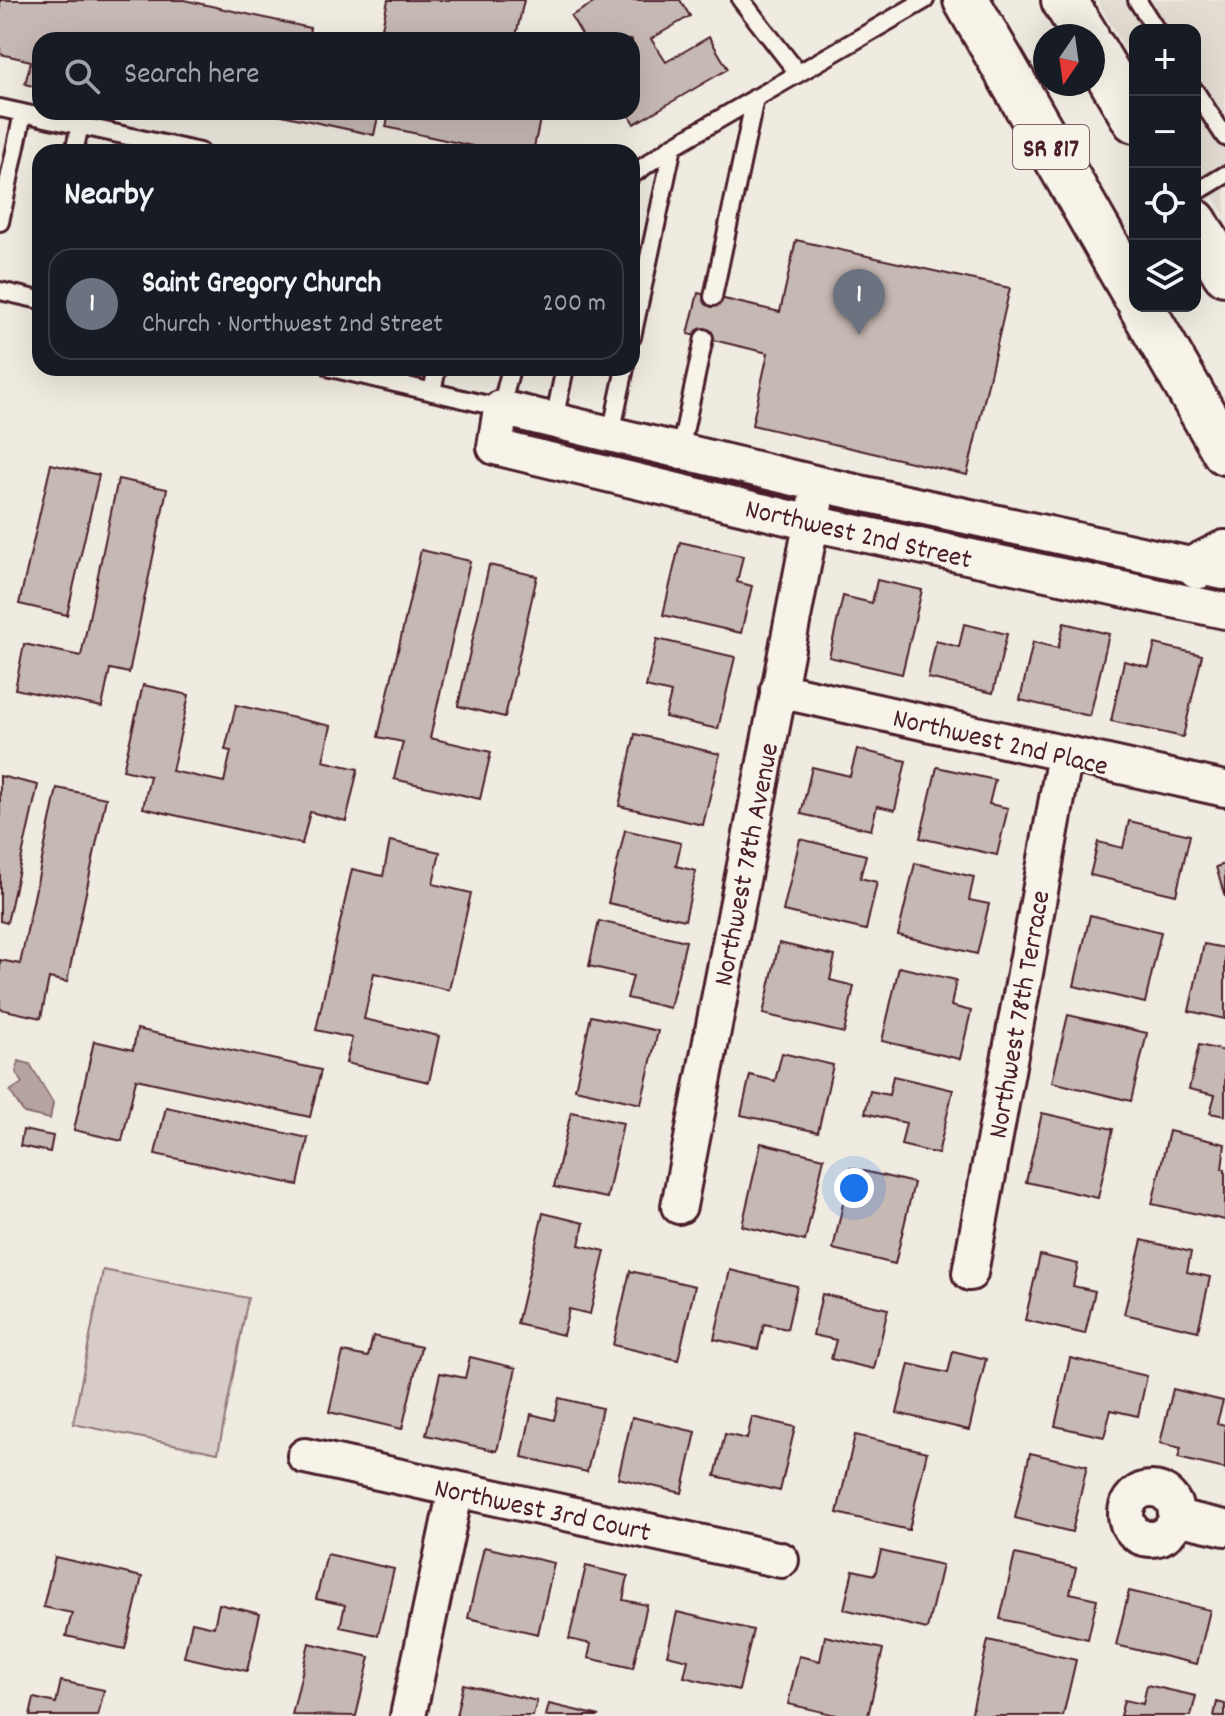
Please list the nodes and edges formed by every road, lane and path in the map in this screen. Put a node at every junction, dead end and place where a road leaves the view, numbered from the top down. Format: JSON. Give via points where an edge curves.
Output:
{"nodes":[{"id":1,"x":741,"y":0,"type":"edge"},
{"id":2,"x":925,"y":0,"type":"edge"},
{"id":3,"x":966,"y":0,"type":"edge"},
{"id":4,"x":1064,"y":0,"type":"edge"},
{"id":5,"x":1137,"y":0,"type":"edge"},
{"id":6,"x":1079,"y":24,"type":"edge"},
{"id":7,"x":1152,"y":24,"type":"edge"},
{"id":8,"x":1105,"y":69,"type":"edge"},
{"id":9,"x":798,"y":73,"type":"junction"},
{"id":10,"x":1198,"y":96,"type":"edge"},
{"id":11,"x":755,"y":98,"type":"junction"},
{"id":12,"x":0,"y":108,"type":"edge"},
{"id":13,"x":1129,"y":110,"type":"edge"},
{"id":14,"x":23,"y":113,"type":"junction"},
{"id":15,"x":32,"y":115,"type":"edge"},
{"id":16,"x":56,"y":120,"type":"edge"},
{"id":17,"x":80,"y":125,"type":"junction"},
{"id":18,"x":1225,"y":137,"type":"edge"},
{"id":19,"x":76,"y":144,"type":"edge"},
{"id":20,"x":135,"y":144,"type":"edge"},
{"id":21,"x":673,"y":146,"type":"junction"},
{"id":22,"x":640,"y":169,"type":"edge"},
{"id":23,"x":1225,"y":175,"type":"edge"},
{"id":24,"x":1201,"y":189,"type":"edge"},
{"id":25,"x":0,"y":222,"type":"edge"},
{"id":26,"x":1201,"y":232,"type":"edge"},
{"id":27,"x":1225,"y":273,"type":"edge"},
{"id":28,"x":1129,"y":285,"type":"edge"},
{"id":29,"x":0,"y":291,"type":"edge"},
{"id":30,"x":713,"y":297,"type":"dead end"},
{"id":31,"x":32,"y":298,"type":"edge"},
{"id":32,"x":640,"y":300,"type":"edge"},
{"id":33,"x":1144,"y":312,"type":"edge"},
{"id":34,"x":704,"y":338,"type":"dead end"},
{"id":35,"x":388,"y":376,"type":"edge"},
{"id":36,"x":435,"y":376,"type":"edge"},
{"id":37,"x":509,"y":376,"type":"edge"},
{"id":38,"x":563,"y":376,"type":"edge"},
{"id":39,"x":623,"y":376,"type":"edge"},
{"id":40,"x":432,"y":392,"type":"junction"},
{"id":41,"x":501,"y":408,"type":"junction"},
{"id":42,"x":554,"y":420,"type":"junction"},
{"id":43,"x":611,"y":434,"type":"junction"},
{"id":44,"x":680,"y":451,"type":"junction"},
{"id":45,"x":1225,"y":452,"type":"edge"},
{"id":46,"x":819,"y":484,"type":"junction"},
{"id":47,"x":673,"y":489,"type":"junction"},
{"id":48,"x":811,"y":523,"type":"junction"},
{"id":49,"x":1216,"y":564,"type":"edge"},
{"id":50,"x":1225,"y":611,"type":"edge"},
{"id":51,"x":778,"y":690,"type":"junction"},
{"id":52,"x":1065,"y":755,"type":"junction"},
{"id":53,"x":1225,"y":789,"type":"edge"},
{"id":54,"x":679,"y":1206,"type":"dead end"},
{"id":55,"x":970,"y":1273,"type":"dead end"},
{"id":56,"x":305,"y":1456,"type":"dead end"},
{"id":57,"x":456,"y":1489,"type":"junction"},
{"id":58,"x":1176,"y":1517,"type":"dead end"},
{"id":59,"x":1225,"y":1528,"type":"edge"},
{"id":60,"x":781,"y":1560,"type":"dead end"},
{"id":61,"x":408,"y":1716,"type":"edge"}],
"edges":[{"from":1,"to":9,"type":"lane"},
{"from":2,"to":9,"type":"lane"},
{"from":3,"to":28,"type":"main road","number":"SR 817"},
{"from":4,"to":6,"type":"main road"},
{"from":5,"to":7,"type":"lane"},
{"from":8,"to":13,"type":"main road"},
{"from":9,"to":11,"type":"lane"},
{"from":10,"to":18,"type":"lane"},
{"from":11,"to":21,"type":"lane"},
{"from":11,"to":30,"type":"lane"},
{"from":12,"to":14,"type":"lane"},
{"from":14,"to":15,"type":"lane"},
{"from":14,"to":25,"type":"lane"},
{"from":16,"to":17,"type":"lane"},
{"from":17,"to":19,"type":"lane"},
{"from":17,"to":20,"type":"lane"},
{"from":21,"to":22,"type":"lane"},
{"from":21,"to":32,"type":"lane"},
{"from":23,"to":24,"type":"lane"},
{"from":26,"to":27,"type":"main road"},
{"from":29,"to":31,"type":"lane"},
{"from":33,"to":45,"type":"main road"},
{"from":34,"to":44,"type":"lane"},
{"from":35,"to":40,"type":"lane"},
{"from":36,"to":40,"type":"lane"},
{"from":37,"to":41,"type":"lane"},
{"from":38,"to":42,"type":"lane"},
{"from":39,"to":43,"type":"lane"},
{"from":40,"to":41,"type":"lane"},
{"from":41,"to":42,"type":"street","name":"Northwest 2nd Street"},
{"from":41,"to":47,"type":"street","name":"Northwest 2nd Street","via":[[495,447]]},
{"from":42,"to":43,"type":"street","name":"Northwest 2nd Street"},
{"from":43,"to":44,"type":"street","name":"Northwest 2nd Street"},
{"from":44,"to":46,"type":"street","name":"Northwest 2nd Street"},
{"from":44,"to":47,"type":"street"},
{"from":46,"to":48,"type":"street","name":"Northwest 78th Avenue"},
{"from":46,"to":49,"type":"street","name":"Northwest 2nd Street"},
{"from":47,"to":48,"type":"street","name":"Northwest 2nd Street"},
{"from":48,"to":50,"type":"street","name":"Northwest 2nd Street"},
{"from":48,"to":51,"type":"street","name":"Northwest 78th Avenue"},
{"from":51,"to":52,"type":"street","name":"Northwest 2nd Place"},
{"from":51,"to":54,"type":"street","name":"Northwest 78th Avenue"},
{"from":52,"to":53,"type":"street","name":"Northwest 2nd Place"},
{"from":52,"to":55,"type":"street","name":"Northwest 78th Terrace"},
{"from":56,"to":57,"type":"street","name":"Northwest 3rd Court"},
{"from":57,"to":60,"type":"street","name":"Northwest 3rd Court"},
{"from":57,"to":61,"type":"street"},
{"from":58,"to":59,"type":"street"}]}
